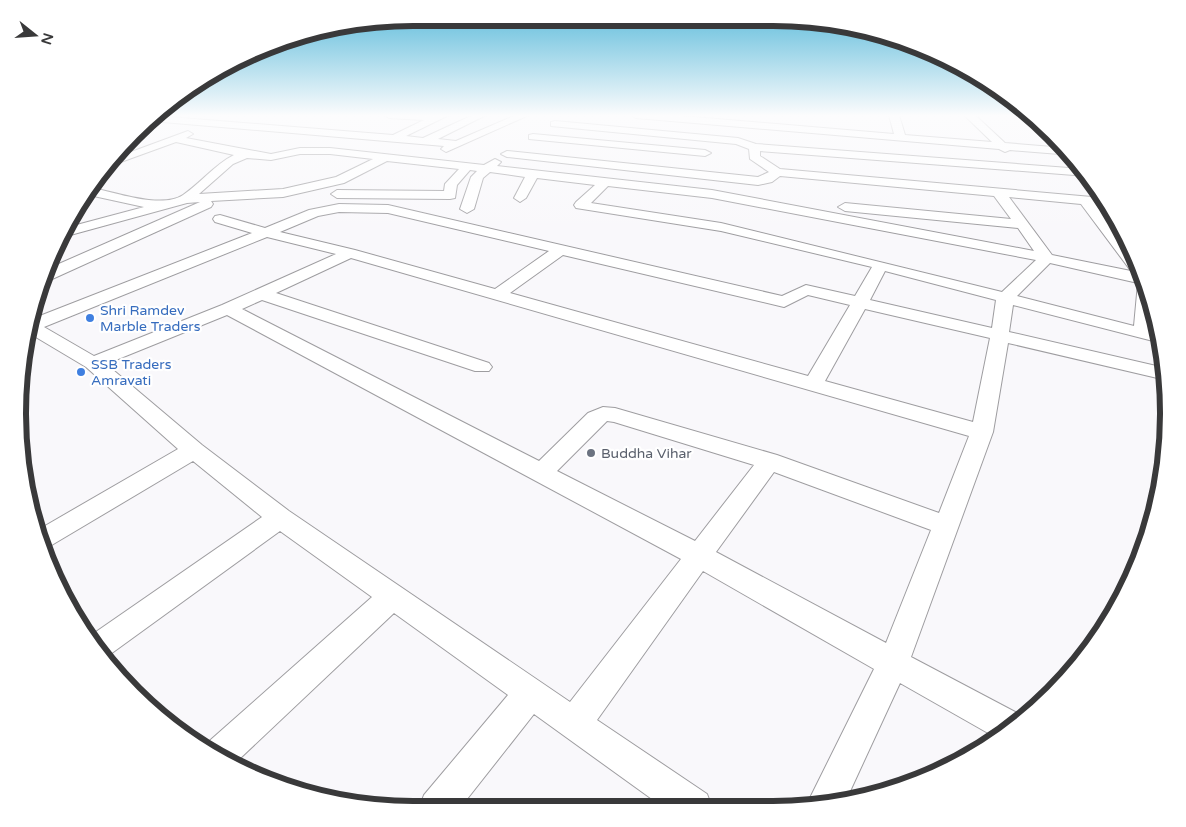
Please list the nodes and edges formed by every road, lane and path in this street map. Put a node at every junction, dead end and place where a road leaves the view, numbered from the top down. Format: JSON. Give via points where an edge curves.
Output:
{"nodes":[{"id":1,"x":752,"y":153,"type":"edge"},
{"id":2,"x":136,"y":154,"type":"edge"},
{"id":3,"x":245,"y":154,"type":"joint"},
{"id":4,"x":287,"y":154,"type":"edge"},
{"id":5,"x":354,"y":154,"type":"edge"},
{"id":6,"x":432,"y":154,"type":"edge"},
{"id":7,"x":507,"y":154,"type":"joint"},
{"id":8,"x":712,"y":154,"type":"edge"},
{"id":9,"x":716,"y":154,"type":"dead end"},
{"id":10,"x":755,"y":154,"type":"edge"},
{"id":11,"x":763,"y":154,"type":"edge"},
{"id":12,"x":1008,"y":154,"type":"edge"},
{"id":13,"x":768,"y":156,"type":"dead end"},
{"id":14,"x":386,"y":157,"type":"junction"},
{"id":15,"x":121,"y":159,"type":"edge"},
{"id":16,"x":417,"y":159,"type":"junction"},
{"id":17,"x":469,"y":165,"type":"junction"},
{"id":18,"x":487,"y":167,"type":"junction"},
{"id":19,"x":1018,"y":168,"type":"junction"},
{"id":20,"x":777,"y":172,"type":"junction"},
{"id":21,"x":1075,"y":172,"type":"edge"},
{"id":22,"x":533,"y":173,"type":"junction"},
{"id":23,"x":340,"y":180,"type":"junction"},
{"id":24,"x":606,"y":181,"type":"junction"},
{"id":25,"x":451,"y":184,"type":"junction"},
{"id":26,"x":96,"y":193,"type":"edge"},
{"id":27,"x":283,"y":193,"type":"junction"},
{"id":28,"x":999,"y":193,"type":"junction"},
{"id":29,"x":1034,"y":196,"type":"junction"},
{"id":30,"x":220,"y":198,"type":"junction"},
{"id":31,"x":520,"y":198,"type":"dead end"},
{"id":32,"x":186,"y":199,"type":"junction"},
{"id":33,"x":1086,"y":200,"type":"junction"},
{"id":34,"x":818,"y":201,"type":"dead end"},
{"id":35,"x":1096,"y":201,"type":"edge"},
{"id":36,"x":158,"y":206,"type":"junction"},
{"id":37,"x":467,"y":209,"type":"dead end"},
{"id":38,"x":832,"y":217,"type":"junction"},
{"id":39,"x":220,"y":219,"type":"dead end"},
{"id":40,"x":1022,"y":224,"type":"junction"},
{"id":41,"x":1112,"y":228,"type":"edge"},
{"id":42,"x":72,"y":231,"type":"edge"},
{"id":43,"x":268,"y":233,"type":"junction"},
{"id":44,"x":560,"y":250,"type":"junction"},
{"id":45,"x":350,"y":253,"type":"junction"},
{"id":46,"x":1047,"y":258,"type":"junction"},
{"id":47,"x":881,"y":265,"type":"junction"},
{"id":48,"x":53,"y":273,"type":"edge"},
{"id":49,"x":1135,"y":279,"type":"edge"},
{"id":50,"x":261,"y":294,"type":"junction"},
{"id":51,"x":498,"y":294,"type":"junction"},
{"id":52,"x":1005,"y":298,"type":"junction"},
{"id":53,"x":860,"y":302,"type":"junction"},
{"id":54,"x":1144,"y":303,"type":"edge"},
{"id":55,"x":228,"y":309,"type":"junction"},
{"id":56,"x":37,"y":323,"type":"edge"},
{"id":57,"x":36,"y":329,"type":"edge"},
{"id":58,"x":1142,"y":333,"type":"junction"},
{"id":59,"x":1000,"y":334,"type":"junction"},
{"id":60,"x":1152,"y":336,"type":"edge"},
{"id":61,"x":93,"y":363,"type":"junction"},
{"id":62,"x":482,"y":367,"type":"dead end"},
{"id":63,"x":1157,"y":372,"type":"edge"},
{"id":64,"x":814,"y":383,"type":"junction"},
{"id":65,"x":982,"y":432,"type":"junction"},
{"id":66,"x":194,"y":450,"type":"junction"},
{"id":67,"x":769,"y":461,"type":"junction"},
{"id":68,"x":541,"y":473,"type":"junction"},
{"id":69,"x":280,"y":518,"type":"junction"},
{"id":70,"x":945,"y":525,"type":"junction"},
{"id":71,"x":47,"y":537,"type":"edge"},
{"id":72,"x":700,"y":556,"type":"junction"},
{"id":73,"x":392,"y":596,"type":"junction"},
{"id":74,"x":102,"y":644,"type":"edge"},
{"id":75,"x":894,"y":662,"type":"junction"},
{"id":76,"x":530,"y":694,"type":"junction"},
{"id":77,"x":574,"y":724,"type":"junction"},
{"id":78,"x":1004,"y":724,"type":"edge"},
{"id":79,"x":224,"y":751,"type":"edge"},
{"id":80,"x":829,"y":796,"type":"edge"},
{"id":81,"x":443,"y":801,"type":"edge"},
{"id":82,"x":685,"y":801,"type":"edge"}],
"edges":[{"from":1,"to":20,"type":"street"},
{"from":2,"to":15,"type":"street"},
{"from":3,"to":4,"type":"street","via":[[271,157]]},
{"from":3,"to":32,"type":"street","via":[[229,162]]},
{"from":5,"to":14,"type":"street"},
{"from":6,"to":16,"type":"street"},
{"from":7,"to":18,"type":"street"},
{"from":7,"to":20,"type":"street","via":[[758,180],[768,179]]},
{"from":8,"to":9,"type":"street"},
{"from":10,"to":13,"type":"street"},
{"from":11,"to":19,"type":"street"},
{"from":12,"to":19,"type":"street"},
{"from":14,"to":16,"type":"street"},
{"from":14,"to":23,"type":"street"},
{"from":16,"to":17,"type":"street"},
{"from":17,"to":18,"type":"street"},
{"from":17,"to":25,"type":"street"},
{"from":18,"to":22,"type":"street"},
{"from":18,"to":37,"type":"street","via":[[477,177]]},
{"from":19,"to":21,"type":"street"},
{"from":19,"to":29,"type":"street"},
{"from":20,"to":28,"type":"street"},
{"from":22,"to":24,"type":"street"},
{"from":22,"to":31,"type":"street"},
{"from":23,"to":25,"type":"street"},
{"from":23,"to":27,"type":"street"},
{"from":24,"to":38,"type":"street","via":[[712,194]]},
{"from":24,"to":47,"type":"street","via":[[581,206],[721,227]]},
{"from":25,"to":27,"type":"street","via":[[450,195]]},
{"from":26,"to":36,"type":"street"},
{"from":27,"to":30,"type":"street"},
{"from":28,"to":29,"type":"street"},
{"from":28,"to":40,"type":"street"},
{"from":29,"to":33,"type":"street"},
{"from":30,"to":32,"type":"street"},
{"from":30,"to":48,"type":"street"},
{"from":32,"to":36,"type":"street"},
{"from":33,"to":35,"type":"street"},
{"from":33,"to":41,"type":"street"},
{"from":34,"to":38,"type":"street"},
{"from":36,"to":42,"type":"street"},
{"from":38,"to":40,"type":"street","via":[[836,208],[845,207]]},
{"from":38,"to":46,"type":"street"},
{"from":39,"to":43,"type":"street"},
{"from":40,"to":46,"type":"street"},
{"from":43,"to":44,"type":"street","via":[[314,213],[339,208],[388,209]]},
{"from":43,"to":45,"type":"street"},
{"from":43,"to":56,"type":"street"},
{"from":44,"to":51,"type":"street"},
{"from":44,"to":53,"type":"street","via":[[784,302],[806,290]]},
{"from":45,"to":50,"type":"street"},
{"from":45,"to":51,"type":"street"},
{"from":46,"to":49,"type":"street"},
{"from":46,"to":52,"type":"street"},
{"from":47,"to":52,"type":"street"},
{"from":47,"to":53,"type":"street"},
{"from":50,"to":55,"type":"street"},
{"from":50,"to":62,"type":"street"},
{"from":51,"to":64,"type":"street"},
{"from":52,"to":58,"type":"street"},
{"from":52,"to":59,"type":"street"},
{"from":53,"to":59,"type":"street"},
{"from":53,"to":64,"type":"street"},
{"from":54,"to":58,"type":"street"},
{"from":55,"to":61,"type":"street"},
{"from":55,"to":68,"type":"street"},
{"from":57,"to":61,"type":"street"},
{"from":58,"to":60,"type":"street"},
{"from":59,"to":63,"type":"street"},
{"from":59,"to":65,"type":"street"},
{"from":61,"to":66,"type":"street"},
{"from":64,"to":65,"type":"street"},
{"from":65,"to":70,"type":"street"},
{"from":66,"to":69,"type":"street"},
{"from":66,"to":71,"type":"street"},
{"from":67,"to":68,"type":"street","via":[[615,415],[602,414]]},
{"from":67,"to":70,"type":"street"},
{"from":67,"to":72,"type":"street"},
{"from":68,"to":72,"type":"street"},
{"from":69,"to":73,"type":"street"},
{"from":69,"to":74,"type":"street"},
{"from":70,"to":75,"type":"street"},
{"from":72,"to":75,"type":"street"},
{"from":72,"to":77,"type":"street"},
{"from":73,"to":76,"type":"street"},
{"from":73,"to":79,"type":"street"},
{"from":75,"to":78,"type":"street"},
{"from":75,"to":80,"type":"street"},
{"from":76,"to":77,"type":"street"},
{"from":76,"to":81,"type":"street"},
{"from":77,"to":82,"type":"street"}]}
